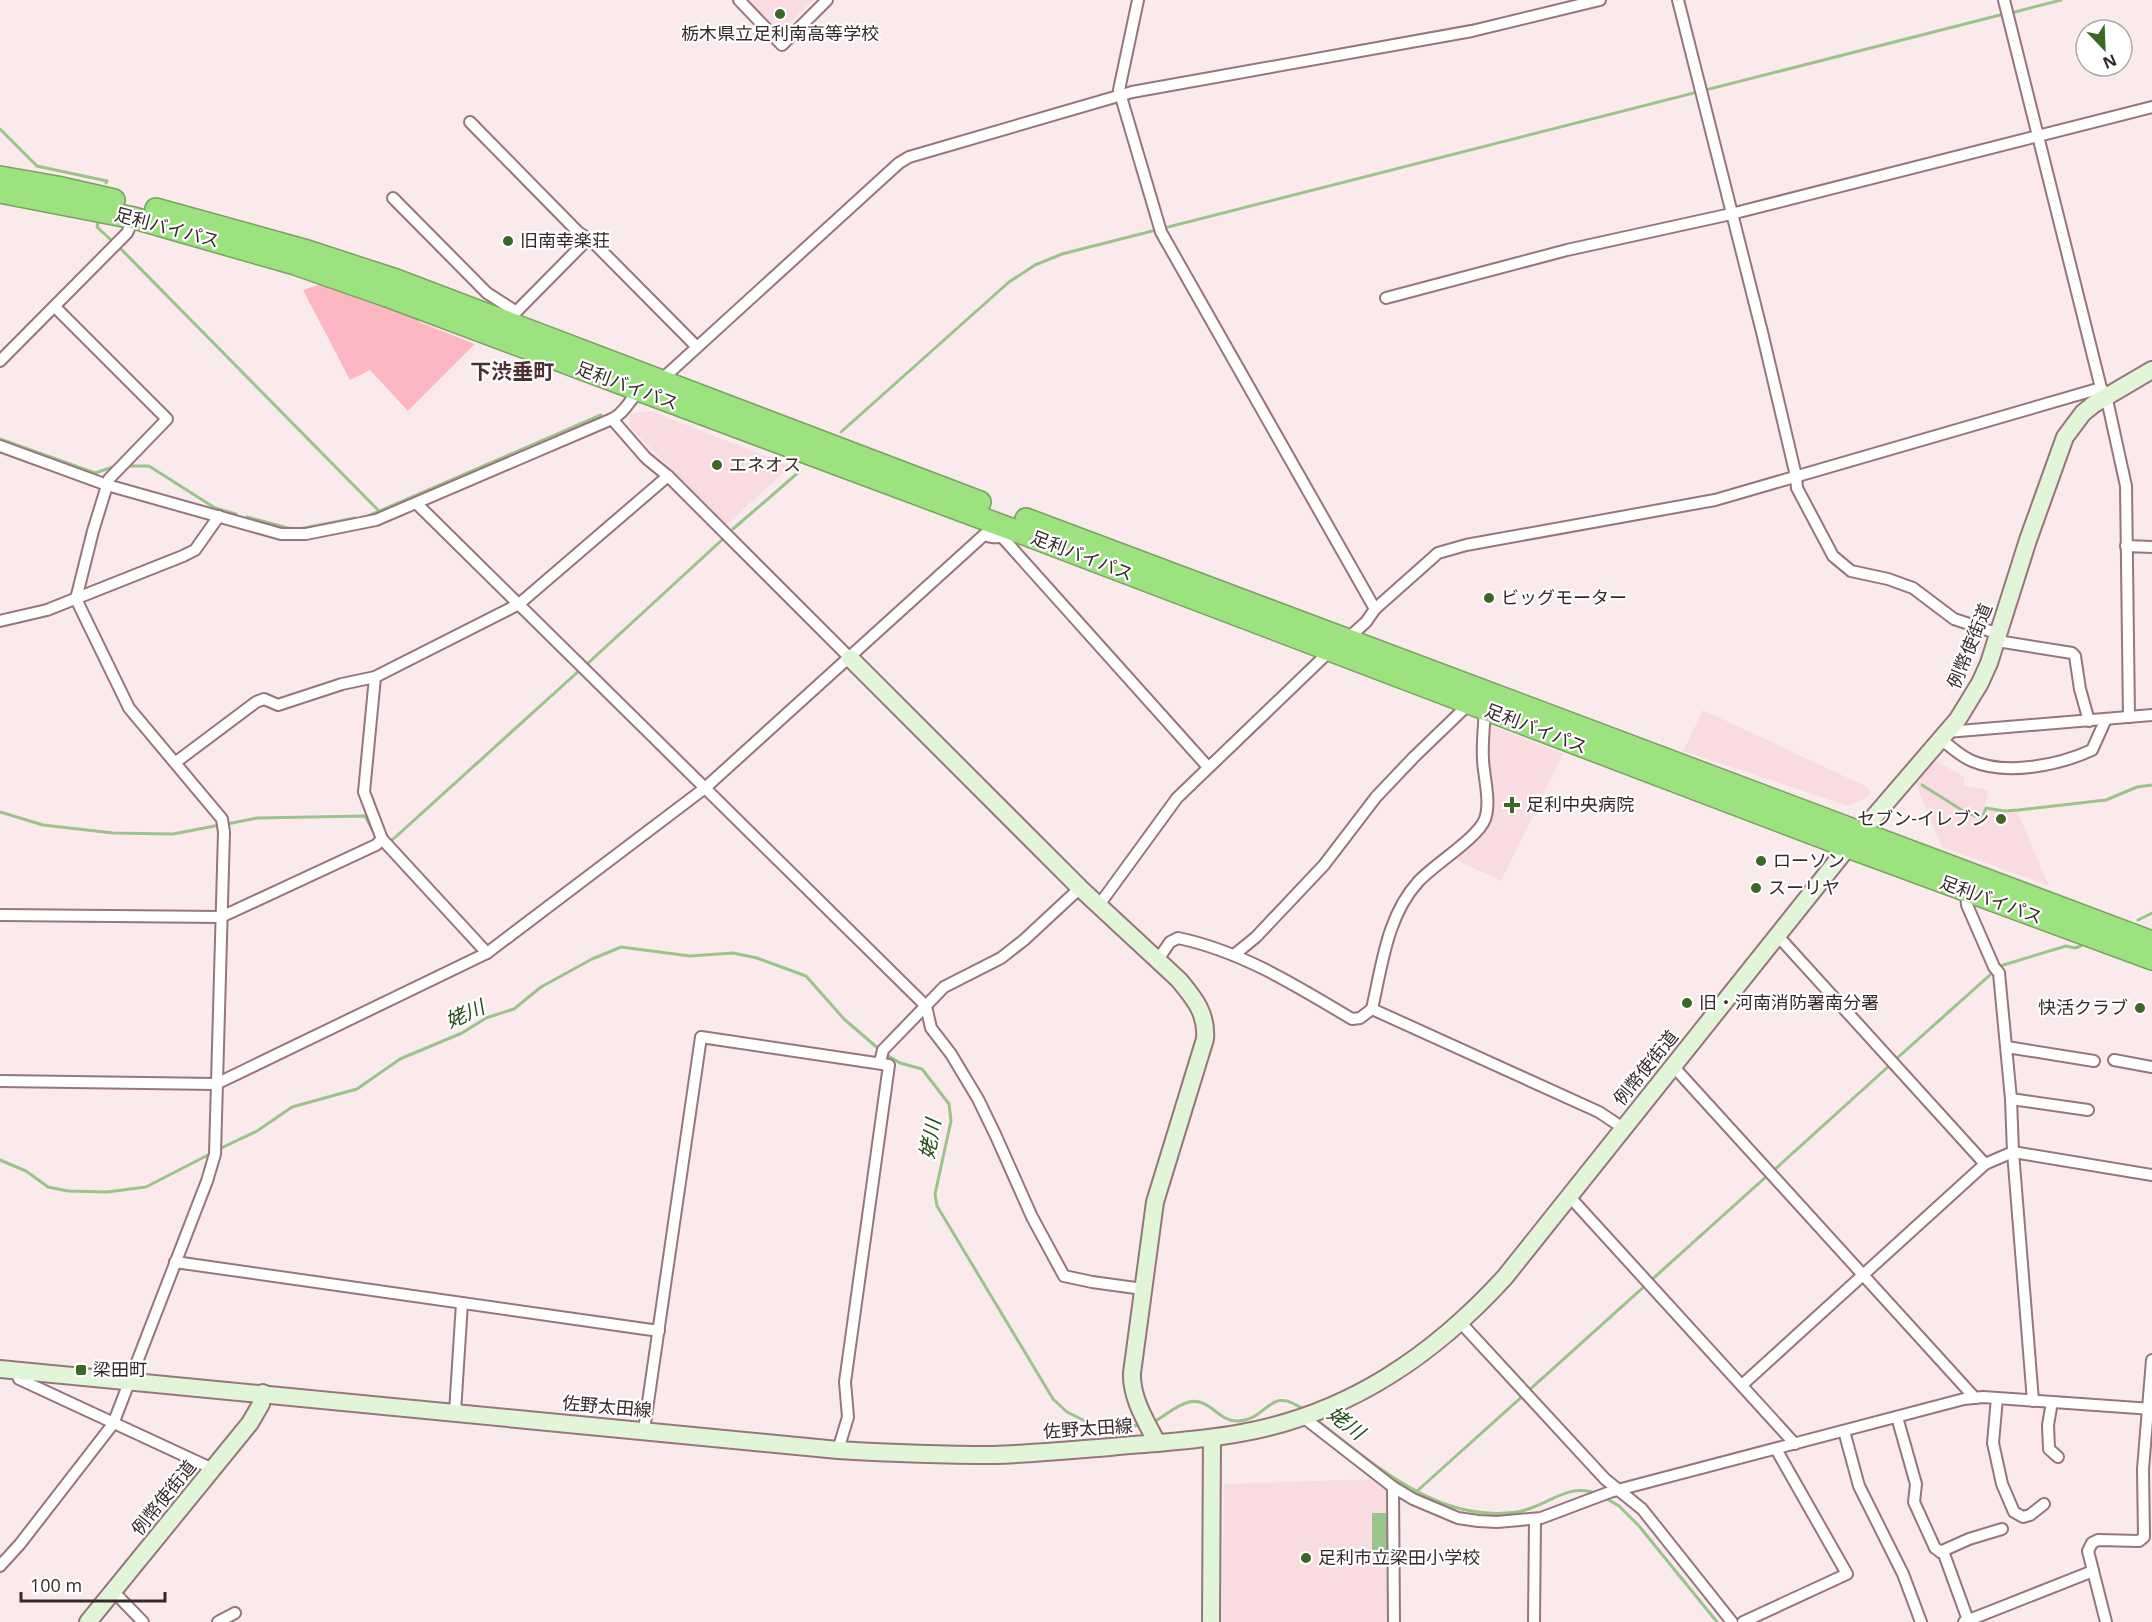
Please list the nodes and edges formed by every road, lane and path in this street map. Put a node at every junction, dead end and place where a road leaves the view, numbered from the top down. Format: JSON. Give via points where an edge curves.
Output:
{"nodes":[{"id":1,"x":739,"y":0,"type":"edge"},
{"id":2,"x":827,"y":0,"type":"edge"},
{"id":3,"x":1138,"y":0,"type":"edge"},
{"id":4,"x":1600,"y":0,"type":"edge"},
{"id":5,"x":1678,"y":0,"type":"edge"},
{"id":6,"x":2004,"y":0,"type":"edge"},
{"id":7,"x":1120,"y":96,"type":"junction"},
{"id":8,"x":2152,"y":106,"type":"edge"},
{"id":9,"x":470,"y":122,"type":"dead end"},
{"id":10,"x":2038,"y":137,"type":"junction"},
{"id":11,"x":0,"y":177,"type":"edge"},
{"id":12,"x":0,"y":192,"type":"edge"},
{"id":13,"x":393,"y":198,"type":"dead end"},
{"id":14,"x":1731,"y":214,"type":"junction"},
{"id":15,"x":134,"y":218,"type":"junction"},
{"id":16,"x":588,"y":239,"type":"junction"},
{"id":17,"x":1386,"y":298,"type":"dead end"},
{"id":18,"x":54,"y":307,"type":"junction"},
{"id":19,"x":512,"y":317,"type":"junction"},
{"id":20,"x":696,"y":346,"type":"junction"},
{"id":21,"x":0,"y":361,"type":"edge"},
{"id":22,"x":2152,"y":370,"type":"edge"},
{"id":23,"x":661,"y":380,"type":"junction"},
{"id":24,"x":640,"y":390,"type":"junction"},
{"id":25,"x":2104,"y":392,"type":"junction"},
{"id":26,"x":612,"y":419,"type":"junction"},
{"id":27,"x":0,"y":446,"type":"edge"},
{"id":28,"x":668,"y":476,"type":"junction"},
{"id":29,"x":1796,"y":476,"type":"junction"},
{"id":30,"x":107,"y":485,"type":"junction"},
{"id":31,"x":416,"y":503,"type":"junction"},
{"id":32,"x":219,"y":516,"type":"junction"},
{"id":33,"x":1005,"y":532,"type":"junction"},
{"id":34,"x":2126,"y":546,"type":"junction"},
{"id":35,"x":2152,"y":547,"type":"edge"},
{"id":36,"x":76,"y":599,"type":"junction"},
{"id":37,"x":519,"y":604,"type":"junction"},
{"id":38,"x":1375,"y":609,"type":"junction"},
{"id":39,"x":0,"y":621,"type":"edge"},
{"id":40,"x":1998,"y":638,"type":"junction"},
{"id":41,"x":1348,"y":639,"type":"junction"},
{"id":42,"x":1329,"y":651,"type":"junction"},
{"id":43,"x":850,"y":658,"type":"junction"},
{"id":44,"x":375,"y":677,"type":"junction"},
{"id":45,"x":1477,"y":707,"type":"junction"},
{"id":46,"x":2152,"y":715,"type":"edge"},
{"id":47,"x":2129,"y":717,"type":"junction"},
{"id":48,"x":2106,"y":719,"type":"junction"},
{"id":49,"x":2089,"y":721,"type":"junction"},
{"id":50,"x":1944,"y":736,"type":"junction"},
{"id":51,"x":176,"y":762,"type":"junction"},
{"id":52,"x":1208,"y":767,"type":"junction"},
{"id":53,"x":705,"y":788,"type":"junction"},
{"id":54,"x":381,"y":839,"type":"junction"},
{"id":55,"x":1854,"y":839,"type":"junction"},
{"id":56,"x":1080,"y":888,"type":"junction"},
{"id":57,"x":1966,"y":890,"type":"junction"},
{"id":58,"x":1099,"y":905,"type":"junction"},
{"id":59,"x":0,"y":915,"type":"edge"},
{"id":60,"x":221,"y":917,"type":"junction"},
{"id":61,"x":1778,"y":936,"type":"junction"},
{"id":62,"x":2152,"y":942,"type":"edge"},
{"id":63,"x":487,"y":953,"type":"junction"},
{"id":64,"x":1234,"y":956,"type":"junction"},
{"id":65,"x":2152,"y":959,"type":"edge"},
{"id":66,"x":1157,"y":961,"type":"junction"},
{"id":67,"x":926,"y":1006,"type":"junction"},
{"id":68,"x":1372,"y":1009,"type":"junction"},
{"id":69,"x":2007,"y":1047,"type":"junction"},
{"id":70,"x":2114,"y":1060,"type":"dead end"},
{"id":71,"x":2094,"y":1061,"type":"dead end"},
{"id":72,"x":880,"y":1062,"type":"junction"},
{"id":73,"x":1673,"y":1066,"type":"junction"},
{"id":74,"x":2152,"y":1067,"type":"edge"},
{"id":75,"x":0,"y":1081,"type":"edge"},
{"id":76,"x":216,"y":1084,"type":"junction"},
{"id":77,"x":2012,"y":1099,"type":"junction"},
{"id":78,"x":2088,"y":1110,"type":"dead end"},
{"id":79,"x":1623,"y":1128,"type":"junction"},
{"id":80,"x":2013,"y":1152,"type":"junction"},
{"id":81,"x":1985,"y":1164,"type":"junction"},
{"id":82,"x":2152,"y":1175,"type":"edge"},
{"id":83,"x":1569,"y":1196,"type":"junction"},
{"id":84,"x":175,"y":1262,"type":"junction"},
{"id":85,"x":1864,"y":1274,"type":"junction"},
{"id":86,"x":1143,"y":1289,"type":"junction"},
{"id":87,"x":462,"y":1304,"type":"junction"},
{"id":88,"x":1461,"y":1323,"type":"junction"},
{"id":89,"x":659,"y":1331,"type":"junction"},
{"id":90,"x":2152,"y":1360,"type":"edge"},
{"id":91,"x":8,"y":1370,"type":"edge"},
{"id":92,"x":131,"y":1382,"type":"junction"},
{"id":93,"x":1742,"y":1385,"type":"junction"},
{"id":94,"x":263,"y":1393,"type":"junction"},
{"id":95,"x":1975,"y":1398,"type":"junction"},
{"id":96,"x":1997,"y":1398,"type":"junction"},
{"id":97,"x":2033,"y":1401,"type":"junction"},
{"id":98,"x":2052,"y":1402,"type":"junction"},
{"id":99,"x":2150,"y":1409,"type":"edge"},
{"id":100,"x":455,"y":1412,"type":"junction"},
{"id":101,"x":1308,"y":1414,"type":"junction"},
{"id":102,"x":1897,"y":1417,"type":"junction"},
{"id":103,"x":113,"y":1424,"type":"junction"},
{"id":104,"x":644,"y":1430,"type":"junction"},
{"id":105,"x":1844,"y":1431,"type":"junction"},
{"id":106,"x":1152,"y":1432,"type":"junction"},
{"id":107,"x":1212,"y":1438,"type":"junction"},
{"id":108,"x":1795,"y":1444,"type":"junction"},
{"id":109,"x":1776,"y":1449,"type":"junction"},
{"id":110,"x":838,"y":1450,"type":"junction"},
{"id":111,"x":2058,"y":1457,"type":"dead end"},
{"id":112,"x":213,"y":1469,"type":"junction"},
{"id":113,"x":1393,"y":1487,"type":"junction"},
{"id":114,"x":1614,"y":1491,"type":"junction"},
{"id":115,"x":2044,"y":1504,"type":"dead end"},
{"id":116,"x":1535,"y":1519,"type":"junction"},
{"id":117,"x":2002,"y":1529,"type":"dead end"},
{"id":118,"x":1940,"y":1552,"type":"junction"},
{"id":119,"x":0,"y":1566,"type":"edge"},
{"id":120,"x":2092,"y":1571,"type":"junction"},
{"id":121,"x":113,"y":1591,"type":"junction"},
{"id":122,"x":235,"y":1613,"type":"dead end"},
{"id":123,"x":1966,"y":1621,"type":"edge"},
{"id":124,"x":87,"y":1622,"type":"edge"},
{"id":125,"x":143,"y":1622,"type":"edge"},
{"id":126,"x":218,"y":1622,"type":"edge"},
{"id":127,"x":1212,"y":1622,"type":"edge"},
{"id":128,"x":1394,"y":1622,"type":"edge"},
{"id":129,"x":1534,"y":1622,"type":"edge"},
{"id":130,"x":1732,"y":1622,"type":"edge"},
{"id":131,"x":1743,"y":1622,"type":"edge"},
{"id":132,"x":1921,"y":1622,"type":"edge"},
{"id":133,"x":2106,"y":1622,"type":"edge"}],
"edges":[{"from":1,"to":2,"type":"street","via":[[782,45]]},
{"from":3,"to":7,"type":"street"},
{"from":4,"to":7,"type":"street","via":[[1472,32]]},
{"from":5,"to":14,"type":"street"},
{"from":6,"to":10,"type":"street"},
{"from":7,"to":20,"type":"street","via":[[922,152],[899,163]]},
{"from":7,"to":38,"type":"street","via":[[1161,232]]},
{"from":8,"to":10,"type":"street"},
{"from":9,"to":16,"type":"street"},
{"from":10,"to":14,"type":"street"},
{"from":10,"to":25,"type":"street"},
{"from":11,"to":19,"type":"highway","name":"足利バイパス","via":[[159,210],[304,250]]},
{"from":12,"to":15,"type":"highway","name":"足利バイパス"},
{"from":13,"to":19,"type":"street","via":[[487,293],[510,306]]},
{"from":14,"to":17,"type":"street","via":[[1567,250]]},
{"from":14,"to":29,"type":"street"},
{"from":15,"to":18,"type":"street","via":[[127,232]]},
{"from":15,"to":24,"type":"highway","name":"足利バイパス","via":[[295,264]]},
{"from":16,"to":19,"type":"street"},
{"from":16,"to":20,"type":"street"},
{"from":18,"to":21,"type":"street"},
{"from":18,"to":30,"type":"street","via":[[167,419]]},
{"from":19,"to":23,"type":"highway","name":"足利バイパス"},
{"from":20,"to":23,"type":"street"},
{"from":22,"to":25,"type":"main road","name":"例幣使街道"},
{"from":23,"to":24,"type":"street"},
{"from":23,"to":41,"type":"highway","name":"足利バイパス"},
{"from":24,"to":26,"type":"street","via":[[621,415]]},
{"from":24,"to":33,"type":"highway","name":"足利バイパス"},
{"from":25,"to":29,"type":"street"},
{"from":25,"to":34,"type":"street","via":[[2127,486]]},
{"from":25,"to":40,"type":"main road","name":"例幣使街道","via":[[2083,413],[2058,451]]},
{"from":26,"to":28,"type":"street","via":[[646,458]]},
{"from":26,"to":31,"type":"street"},
{"from":27,"to":30,"type":"street"},
{"from":28,"to":37,"type":"street"},
{"from":28,"to":43,"type":"street"},
{"from":29,"to":38,"type":"street","via":[[1715,500],[1438,553]]},
{"from":29,"to":40,"type":"street","via":[[1797,488],[1833,556],[1851,571],[1913,588],[1954,619]]},
{"from":30,"to":32,"type":"street"},
{"from":30,"to":36,"type":"street"},
{"from":31,"to":32,"type":"street","via":[[370,522],[293,535]]},
{"from":31,"to":37,"type":"street"},
{"from":32,"to":36,"type":"street","via":[[195,550]]},
{"from":33,"to":42,"type":"highway","name":"足利バイパス"},
{"from":33,"to":43,"type":"street","via":[[998,539],[984,535]]},
{"from":33,"to":52,"type":"street"},
{"from":34,"to":35,"type":"street"},
{"from":34,"to":47,"type":"street"},
{"from":36,"to":39,"type":"street"},
{"from":36,"to":51,"type":"street","via":[[129,708]]},
{"from":37,"to":44,"type":"street"},
{"from":37,"to":53,"type":"street"},
{"from":38,"to":41,"type":"street"},
{"from":40,"to":49,"type":"street","via":[[2072,653]]},
{"from":40,"to":50,"type":"main road","name":"例幣使街道","via":[[1970,702]]},
{"from":41,"to":42,"type":"street"},
{"from":41,"to":55,"type":"highway","name":"足利バイパス"},
{"from":42,"to":45,"type":"highway","name":"足利バイパス"},
{"from":42,"to":52,"type":"street"},
{"from":43,"to":53,"type":"street"},
{"from":43,"to":56,"type":"main road"},
{"from":44,"to":51,"type":"street","via":[[278,705],[264,699],[256,702]]},
{"from":44,"to":54,"type":"street","via":[[364,792]]},
{"from":45,"to":55,"type":"highway","name":"足利バイパス"},
{"from":45,"to":64,"type":"street","via":[[1414,757],[1376,797],[1324,865]]},
{"from":45,"to":68,"type":"street","via":[[1487,808],[1484,822],[1405,898],[1394,919]]},
{"from":46,"to":47,"type":"street"},
{"from":47,"to":48,"type":"street"},
{"from":48,"to":49,"type":"street"},
{"from":48,"to":50,"type":"street","via":[[2092,750],[2042,766],[1979,764],[1961,756]]},
{"from":49,"to":50,"type":"street"},
{"from":50,"to":55,"type":"main road","name":"例幣使街道"},
{"from":51,"to":60,"type":"street","via":[[222,819]]},
{"from":52,"to":58,"type":"street","via":[[1177,798]]},
{"from":53,"to":63,"type":"street"},
{"from":53,"to":67,"type":"street"},
{"from":54,"to":60,"type":"street","via":[[376,845]]},
{"from":54,"to":63,"type":"street"},
{"from":55,"to":57,"type":"highway","name":"足利バイパス"},
{"from":55,"to":61,"type":"main road","name":"例幣使街道"},
{"from":55,"to":62,"type":"highway","name":"足利バイパス"},
{"from":56,"to":58,"type":"main road"},
{"from":56,"to":67,"type":"street","via":[[1001,958],[944,987]]},
{"from":57,"to":65,"type":"highway","name":"足利バイパス"},
{"from":57,"to":69,"type":"street","via":[[1967,905],[1996,970]]},
{"from":58,"to":66,"type":"main road"},
{"from":59,"to":60,"type":"street"},
{"from":60,"to":76,"type":"street"},
{"from":61,"to":73,"type":"main road","name":"例幣使街道"},
{"from":61,"to":81,"type":"street"},
{"from":63,"to":76,"type":"street"},
{"from":64,"to":66,"type":"street","via":[[1178,938],[1170,942]]},
{"from":64,"to":68,"type":"street","via":[[1297,986],[1352,1019]]},
{"from":66,"to":86,"type":"main road","via":[[1192,995],[1206,1027],[1200,1059],[1155,1202]]},
{"from":67,"to":72,"type":"street","via":[[883,1050]]},
{"from":67,"to":86,"type":"street","via":[[931,1028],[978,1099],[1064,1276]]},
{"from":68,"to":79,"type":"street","via":[[1599,1112]]},
{"from":69,"to":71,"type":"street"},
{"from":69,"to":77,"type":"street"},
{"from":70,"to":74,"type":"street"},
{"from":72,"to":89,"type":"street","via":[[701,1037]]},
{"from":72,"to":110,"type":"street","via":[[889,1065],[845,1383],[848,1417]]},
{"from":73,"to":79,"type":"main road","name":"例幣使街道"},
{"from":73,"to":85,"type":"street"},
{"from":75,"to":76,"type":"street"},
{"from":76,"to":84,"type":"street","via":[[215,1154]]},
{"from":77,"to":78,"type":"street"},
{"from":77,"to":80,"type":"street"},
{"from":79,"to":83,"type":"main road","name":"例幣使街道"},
{"from":80,"to":81,"type":"street"},
{"from":80,"to":82,"type":"street"},
{"from":80,"to":97,"type":"street"},
{"from":81,"to":85,"type":"street"},
{"from":83,"to":88,"type":"main road","name":"例幣使街道"},
{"from":83,"to":93,"type":"street"},
{"from":84,"to":87,"type":"street"},
{"from":84,"to":92,"type":"street"},
{"from":85,"to":93,"type":"street"},
{"from":85,"to":95,"type":"street"},
{"from":86,"to":106,"type":"main road","via":[[1132,1384]]},
{"from":87,"to":89,"type":"street"},
{"from":87,"to":100,"type":"street"},
{"from":88,"to":101,"type":"main road","name":"例幣使街道","via":[[1392,1375]]},
{"from":88,"to":114,"type":"street"},
{"from":89,"to":104,"type":"street"},
{"from":90,"to":99,"type":"street"},
{"from":91,"to":92,"type":"main road","name":"佐野太田線"},
{"from":91,"to":103,"type":"street"},
{"from":92,"to":94,"type":"main road","name":"佐野太田線"},
{"from":92,"to":103,"type":"street"},
{"from":93,"to":108,"type":"street"},
{"from":94,"to":100,"type":"main road","name":"佐野太田線"},
{"from":94,"to":112,"type":"main road","name":"例幣使街道","via":[[254,1418]]},
{"from":95,"to":96,"type":"street"},
{"from":95,"to":102,"type":"street"},
{"from":96,"to":97,"type":"street"},
{"from":96,"to":115,"type":"street","via":[[1993,1443],[2002,1484],[2014,1512],[2023,1517]]},
{"from":97,"to":98,"type":"street"},
{"from":98,"to":99,"type":"street"},
{"from":98,"to":111,"type":"street","via":[[2049,1449]]},
{"from":99,"to":120,"type":"street","via":[[2143,1469],[2144,1537],[2139,1541],[2094,1541],[2088,1551]]},
{"from":100,"to":104,"type":"main road","name":"佐野太田線"},
{"from":101,"to":107,"type":"main road","name":"例幣使街道"},
{"from":101,"to":113,"type":"street"},
{"from":102,"to":105,"type":"street"},
{"from":102,"to":118,"type":"street","via":[[1916,1485],[1914,1502]]},
{"from":103,"to":112,"type":"street"},
{"from":103,"to":119,"type":"street"},
{"from":104,"to":110,"type":"main road","name":"佐野太田線"},
{"from":105,"to":108,"type":"street"},
{"from":105,"to":132,"type":"street","via":[[1859,1486],[1903,1574]]},
{"from":106,"to":107,"type":"main road","name":"佐野太田線"},
{"from":106,"to":110,"type":"main road","name":"佐野太田線","via":[[995,1455]]},
{"from":107,"to":127,"type":"main road"},
{"from":108,"to":109,"type":"street"},
{"from":109,"to":114,"type":"street"},
{"from":109,"to":131,"type":"street","via":[[1847,1574]]},
{"from":112,"to":121,"type":"main road","name":"例幣使街道"},
{"from":113,"to":116,"type":"street","via":[[1458,1518]]},
{"from":113,"to":128,"type":"street"},
{"from":114,"to":116,"type":"street"},
{"from":114,"to":130,"type":"street","via":[[1642,1509]]},
{"from":116,"to":129,"type":"street"},
{"from":117,"to":118,"type":"street"},
{"from":118,"to":123,"type":"street","via":[[1944,1554]]},
{"from":120,"to":123,"type":"street"},
{"from":120,"to":133,"type":"street"},
{"from":121,"to":124,"type":"main road","name":"例幣使街道"},
{"from":121,"to":125,"type":"street"},
{"from":122,"to":126,"type":"street"}]}
